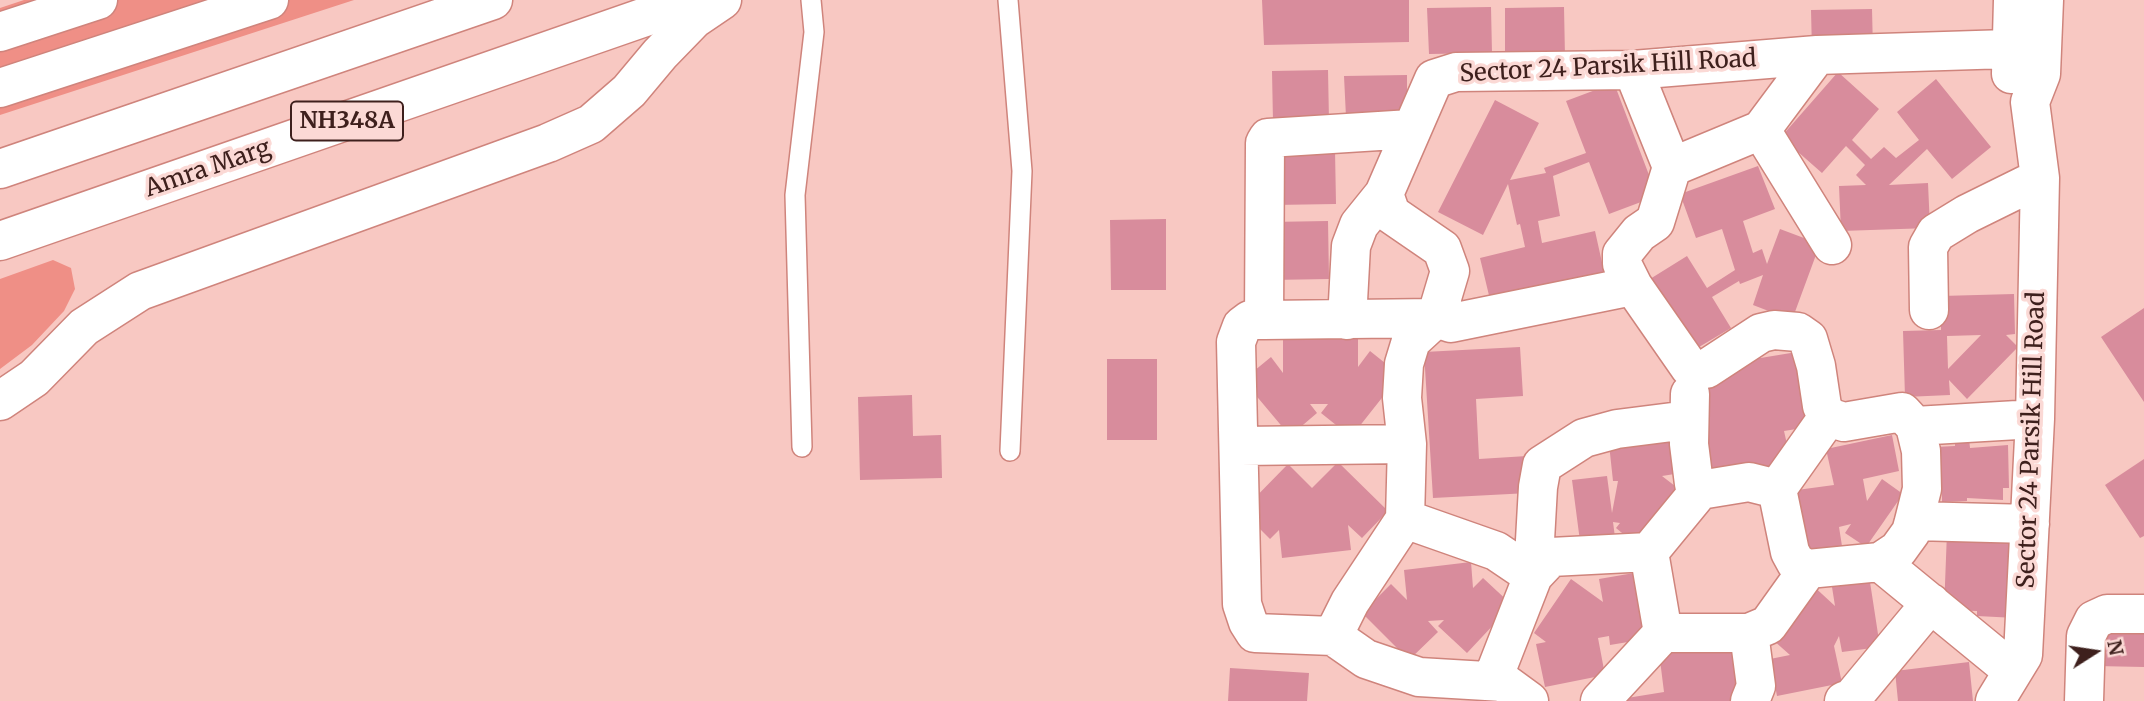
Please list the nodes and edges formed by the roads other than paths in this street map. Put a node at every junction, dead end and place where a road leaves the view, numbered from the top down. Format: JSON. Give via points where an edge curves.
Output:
{"nodes":[{"id":1,"x":98,"y":0,"type":"edge"},
{"id":2,"x":269,"y":0,"type":"edge"},
{"id":3,"x":493,"y":0,"type":"edge"},
{"id":4,"x":694,"y":0,"type":"edge"},
{"id":5,"x":722,"y":0,"type":"edge"},
{"id":6,"x":811,"y":0,"type":"edge"},
{"id":7,"x":1008,"y":0,"type":"edge"},
{"id":8,"x":2013,"y":0,"type":"edge"},
{"id":9,"x":2044,"y":0,"type":"edge"},
{"id":10,"x":0,"y":32,"type":"edge"},
{"id":11,"x":2025,"y":48,"type":"junction"},
{"id":12,"x":1817,"y":55,"type":"junction"},
{"id":13,"x":1633,"y":69,"type":"junction"},
{"id":14,"x":0,"y":88,"type":"edge"},
{"id":15,"x":1411,"y":129,"type":"junction"},
{"id":16,"x":1761,"y":130,"type":"junction"},
{"id":17,"x":1672,"y":167,"type":"junction"},
{"id":18,"x":0,"y":169,"type":"edge"},
{"id":19,"x":2040,"y":178,"type":"junction"},
{"id":20,"x":1384,"y":194,"type":"junction"},
{"id":21,"x":0,"y":242,"type":"edge"},
{"id":22,"x":1832,"y":244,"type":"dead end"},
{"id":23,"x":1633,"y":286,"type":"junction"},
{"id":24,"x":1929,"y":310,"type":"dead end"},
{"id":25,"x":1436,"y":318,"type":"junction"},
{"id":26,"x":1264,"y":320,"type":"junction"},
{"id":27,"x":1347,"y":320,"type":"junction"},
{"id":28,"x":1690,"y":368,"type":"junction"},
{"id":29,"x":0,"y":401,"type":"edge"},
{"id":30,"x":1828,"y":417,"type":"junction"},
{"id":31,"x":2035,"y":419,"type":"junction"},
{"id":32,"x":1688,"y":420,"type":"junction"},
{"id":33,"x":1915,"y":426,"type":"junction"},
{"id":34,"x":1407,"y":444,"type":"junction"},
{"id":35,"x":1241,"y":446,"type":"junction"},
{"id":36,"x":802,"y":447,"type":"dead end"},
{"id":37,"x":1010,"y":451,"type":"dead end"},
{"id":38,"x":1777,"y":489,"type":"junction"},
{"id":39,"x":1700,"y":490,"type":"junction"},
{"id":40,"x":1405,"y":519,"type":"junction"},
{"id":41,"x":1914,"y":521,"type":"junction"},
{"id":42,"x":2030,"y":524,"type":"junction"},
{"id":43,"x":1648,"y":552,"type":"junction"},
{"id":44,"x":1880,"y":562,"type":"junction"},
{"id":45,"x":1808,"y":569,"type":"junction"},
{"id":46,"x":1533,"y":576,"type":"junction"},
{"id":47,"x":1931,"y":603,"type":"junction"},
{"id":48,"x":2144,"y":614,"type":"edge"},
{"id":49,"x":1663,"y":633,"type":"junction"},
{"id":50,"x":1749,"y":633,"type":"junction"},
{"id":51,"x":1333,"y":636,"type":"junction"},
{"id":52,"x":1492,"y":681,"type":"junction"},
{"id":53,"x":2004,"y":686,"type":"edge"},
{"id":54,"x":1849,"y":700,"type":"edge"},
{"id":55,"x":1529,"y":701,"type":"edge"},
{"id":56,"x":1600,"y":701,"type":"edge"},
{"id":57,"x":1750,"y":701,"type":"edge"},
{"id":58,"x":2084,"y":701,"type":"edge"}],
"edges":[{"from":1,"to":10,"type":"main road"},
{"from":2,"to":14,"type":"main road"},
{"from":3,"to":18,"type":"main road","number":"NH348A"},
{"from":4,"to":21,"type":"main road","name":"Amra Marg","number":"NH348A"},
{"from":5,"to":29,"type":"main road","via":[[694,19],[629,91],[591,124],[140,290],[83,327],[34,378]]},
{"from":6,"to":36,"type":"lane","via":[[814,32],[794,195]]},
{"from":7,"to":37,"type":"lane","via":[[1022,171]]},
{"from":8,"to":11,"type":"main road"},
{"from":9,"to":11,"type":"main road"},
{"from":11,"to":12,"type":"main road","name":"Sector 24 Parsik Hill Road"},
{"from":11,"to":19,"type":"main road","name":"Sector 24 Parsik Hill Road","via":[[2011,77],[2030,102]]},
{"from":12,"to":13,"type":"main road","name":"Sector 24 Parsik Hill Road"},
{"from":12,"to":16,"type":"main road"},
{"from":13,"to":15,"type":"main road","name":"Sector 24 Parsik Hill Road","via":[[1456,72],[1434,79]]},
{"from":13,"to":17,"type":"main road"},
{"from":15,"to":20,"type":"main road","name":"Sector 24 Parsik Hill Road"},
{"from":15,"to":26,"type":"main road","via":[[1268,138]]},
{"from":16,"to":17,"type":"main road"},
{"from":16,"to":22,"type":"main road"},
{"from":17,"to":23,"type":"main road","via":[[1655,222],[1622,254]]},
{"from":19,"to":24,"type":"main road","via":[[1936,233],[1928,247]]},
{"from":19,"to":31,"type":"main road","name":"Sector 24 Parsik Hill Road"},
{"from":20,"to":25,"type":"main road","via":[[1391,214],[1442,249],[1450,271]]},
{"from":20,"to":27,"type":"main road","name":"Sector 24 Parsik Hill Road","via":[[1359,225],[1352,246]]},
{"from":23,"to":25,"type":"main road","via":[[1451,323]]},
{"from":23,"to":28,"type":"main road"},
{"from":25,"to":27,"type":"main road"},
{"from":25,"to":34,"type":"main road","via":[[1412,341],[1404,363]]},
{"from":26,"to":27,"type":"main road"},
{"from":26,"to":35,"type":"main road","via":[[1250,320],[1242,326],[1237,342]]},
{"from":28,"to":30,"type":"main road","via":[[1706,369],[1761,333],[1798,332],[1808,339]]},
{"from":28,"to":32,"type":"main road"},
{"from":30,"to":33,"type":"main road","via":[[1844,422],[1902,412]]},
{"from":30,"to":38,"type":"main road"},
{"from":31,"to":33,"type":"main road"},
{"from":31,"to":42,"type":"main road","name":"Sector 24 Parsik Hill Road"},
{"from":32,"to":39,"type":"main road","via":[[1694,484]]},
{"from":32,"to":46,"type":"main road","via":[[1584,438],[1542,465]]},
{"from":33,"to":41,"type":"main road","via":[[1922,489]]},
{"from":34,"to":35,"type":"main road"},
{"from":34,"to":40,"type":"main road"},
{"from":35,"to":51,"type":"main road","via":[[1242,604],[1248,622],[1255,633]]},
{"from":38,"to":39,"type":"main road","via":[[1749,482]]},
{"from":38,"to":45,"type":"main road","via":[[1790,552],[1796,563]]},
{"from":39,"to":43,"type":"main road"},
{"from":40,"to":46,"type":"main road","via":[[1496,551]]},
{"from":40,"to":51,"type":"main road"},
{"from":41,"to":42,"type":"main road"},
{"from":41,"to":44,"type":"main road","via":[[1898,550]]},
{"from":42,"to":53,"type":"main road","name":"Sector 24 Parsik Hill Road","via":[[2023,655]]},
{"from":43,"to":46,"type":"main road","via":[[1551,557]]},
{"from":43,"to":49,"type":"main road"},
{"from":44,"to":45,"type":"main road"},
{"from":44,"to":47,"type":"main road"},
{"from":45,"to":50,"type":"main road","via":[[1768,625]]},
{"from":46,"to":52,"type":"main road"},
{"from":47,"to":53,"type":"main road"},
{"from":47,"to":54,"type":"main road"},
{"from":48,"to":58,"type":"main road","via":[[2107,614],[2094,620],[2086,636]]},
{"from":49,"to":50,"type":"main road"},
{"from":49,"to":56,"type":"main road"},
{"from":50,"to":57,"type":"main road","via":[[1756,686]]},
{"from":51,"to":52,"type":"main road","via":[[1366,660],[1419,677]]},
{"from":52,"to":55,"type":"main road","via":[[1503,681]]}]}
